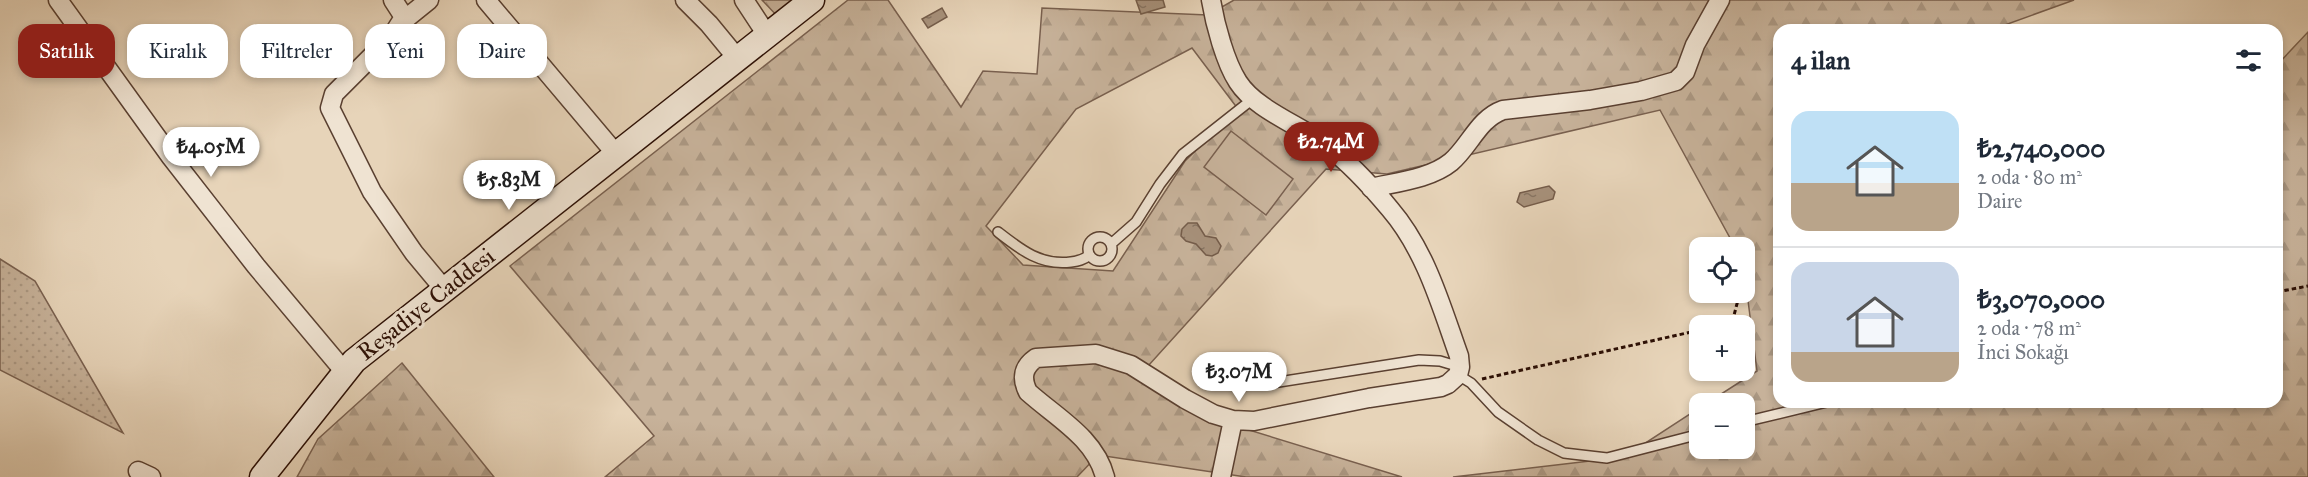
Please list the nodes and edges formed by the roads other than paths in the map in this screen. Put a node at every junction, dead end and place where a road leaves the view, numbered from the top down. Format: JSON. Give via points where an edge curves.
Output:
{"nodes":[{"id":1,"x":58,"y":0,"type":"edge"},
{"id":2,"x":393,"y":0,"type":"edge"},
{"id":3,"x":429,"y":0,"type":"edge"},
{"id":4,"x":486,"y":0,"type":"edge"},
{"id":5,"x":685,"y":0,"type":"edge"},
{"id":6,"x":744,"y":0,"type":"edge"},
{"id":7,"x":812,"y":0,"type":"edge"},
{"id":8,"x":1211,"y":0,"type":"edge"},
{"id":9,"x":1720,"y":0,"type":"edge"},
{"id":10,"x":403,"y":21,"type":"junction"},
{"id":11,"x":767,"y":35,"type":"junction"},
{"id":12,"x":737,"y":58,"type":"junction"},
{"id":13,"x":1254,"y":98,"type":"junction"},
{"id":14,"x":616,"y":154,"type":"junction"},
{"id":15,"x":1371,"y":188,"type":"junction"},
{"id":16,"x":998,"y":232,"type":"dead end"},
{"id":17,"x":1111,"y":244,"type":"junction"},
{"id":18,"x":1089,"y":255,"type":"junction"},
{"id":19,"x":444,"y":289,"type":"junction"},
{"id":20,"x":344,"y":371,"type":"junction"},
{"id":21,"x":1463,"y":375,"type":"junction"},
{"id":22,"x":1219,"y":384,"type":"dead end"},
{"id":23,"x":1802,"y":408,"type":"edge"},
{"id":24,"x":1755,"y":419,"type":"edge"},
{"id":25,"x":1233,"y":420,"type":"junction"},
{"id":26,"x":1689,"y":437,"type":"edge"},
{"id":27,"x":262,"y":477,"type":"edge"},
{"id":28,"x":1105,"y":477,"type":"edge"},
{"id":29,"x":1221,"y":477,"type":"edge"}],
"edges":[{"from":1,"to":20,"type":"street","via":[[171,157]]},
{"from":2,"to":10,"type":"street"},
{"from":3,"to":10,"type":"street"},
{"from":4,"to":14,"type":"street"},
{"from":5,"to":12,"type":"street"},
{"from":6,"to":11,"type":"street"},
{"from":7,"to":11,"type":"street","name":"Reşadiye Caddesi"},
{"from":8,"to":13,"type":"street","via":[[1231,69],[1238,83]]},
{"from":9,"to":15,"type":"street","via":[[1685,72],[1676,81],[1590,100],[1503,110],[1492,114],[1461,152],[1438,170]]},
{"from":10,"to":19,"type":"street","via":[[334,94],[330,108],[372,192]]},
{"from":11,"to":12,"type":"street","name":"Reşadiye Caddesi"},
{"from":12,"to":14,"type":"street","name":"Reşadiye Caddesi"},
{"from":13,"to":15,"type":"street","via":[[1326,144]]},
{"from":13,"to":17,"type":"lane","via":[[1183,154],[1136,222]]},
{"from":14,"to":19,"type":"street","name":"Reşadiye Caddesi"},
{"from":15,"to":21,"type":"street","via":[[1404,227],[1427,268]]},
{"from":16,"to":18,"type":"lane","via":[[1025,253],[1049,262],[1074,261]]},
{"from":17,"to":18,"type":"lane","via":[[1112,253],[1106,260],[1097,261]]},
{"from":17,"to":18,"type":"lane","via":[[1104,238],[1094,238],[1088,246]]},
{"from":19,"to":20,"type":"street","name":"Reşadiye Caddesi"},
{"from":20,"to":27,"type":"street","name":"Reşadiye Caddesi"},
{"from":21,"to":22,"type":"lane","via":[[1440,360],[1419,360],[1266,384]]},
{"from":21,"to":25,"type":"street","via":[[1441,387],[1254,421]]},
{"from":21,"to":26,"type":"lane","via":[[1498,412],[1564,453],[1606,458]]},
{"from":23,"to":24,"type":"lane"},
{"from":25,"to":28,"type":"street","via":[[1185,399],[1131,365],[1096,354],[1036,358],[1024,374],[1028,392],[1088,443],[1101,462]]},
{"from":25,"to":29,"type":"street"}]}
